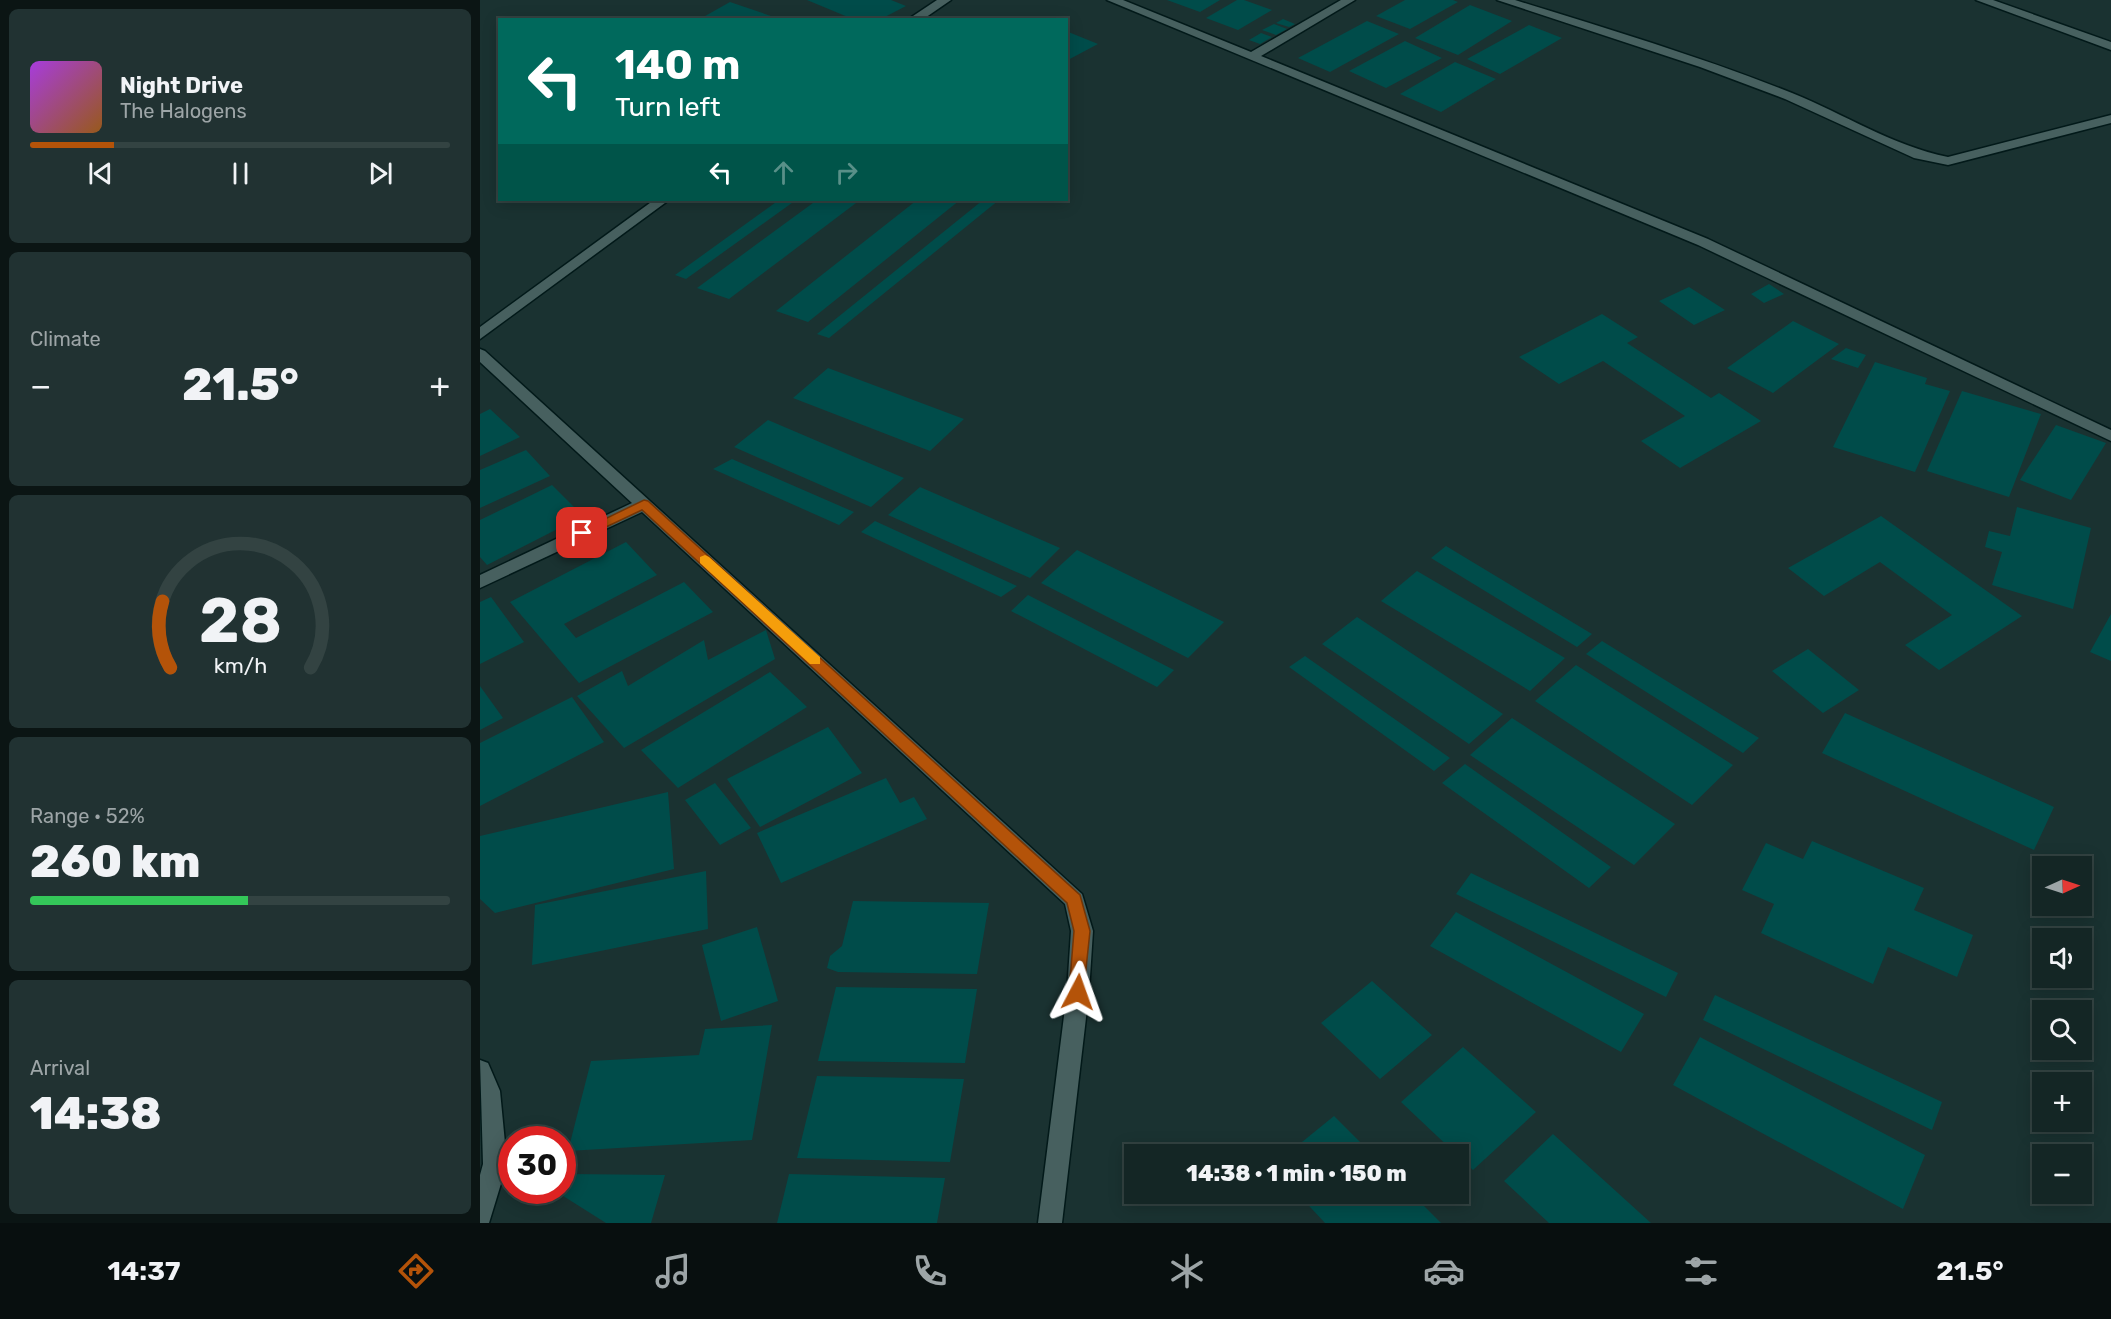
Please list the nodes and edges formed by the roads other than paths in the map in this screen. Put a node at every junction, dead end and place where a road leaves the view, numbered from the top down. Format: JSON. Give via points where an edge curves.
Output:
{"nodes":[{"id":1,"x":945,"y":0,"type":"edge"},
{"id":2,"x":1113,"y":0,"type":"edge"},
{"id":3,"x":1349,"y":0,"type":"edge"},
{"id":4,"x":1503,"y":0,"type":"edge"},
{"id":5,"x":1982,"y":0,"type":"edge"},
{"id":6,"x":916,"y":18,"type":"edge"},
{"id":7,"x":2111,"y":46,"type":"edge"},
{"id":8,"x":1253,"y":56,"type":"junction"},
{"id":9,"x":2111,"y":119,"type":"edge"},
{"id":10,"x":661,"y":201,"type":"edge"},
{"id":11,"x":480,"y":334,"type":"edge"},
{"id":12,"x":480,"y":354,"type":"edge"},
{"id":13,"x":2111,"y":435,"type":"edge"},
{"id":14,"x":644,"y":504,"type":"junction"},
{"id":15,"x":480,"y":582,"type":"edge"},
{"id":16,"x":480,"y":1070,"type":"edge"},
{"id":17,"x":480,"y":1215,"type":"edge"},
{"id":18,"x":1050,"y":1223,"type":"edge"}],
"edges":[{"from":1,"to":6,"type":"street"},
{"from":2,"to":8,"type":"street"},
{"from":3,"to":8,"type":"street"},
{"from":4,"to":9,"type":"street","via":[[1715,68],[1818,108],[1918,155],[1948,161]]},
{"from":5,"to":7,"type":"street"},
{"from":8,"to":13,"type":"street","via":[[1703,242]]},
{"from":10,"to":11,"type":"street"},
{"from":12,"to":14,"type":"street"},
{"from":14,"to":15,"type":"street"},
{"from":14,"to":18,"type":"street","via":[[1075,900],[1082,931],[1078,992]]},
{"from":16,"to":17,"type":"street","via":[[489,1091],[495,1164]]}]}
